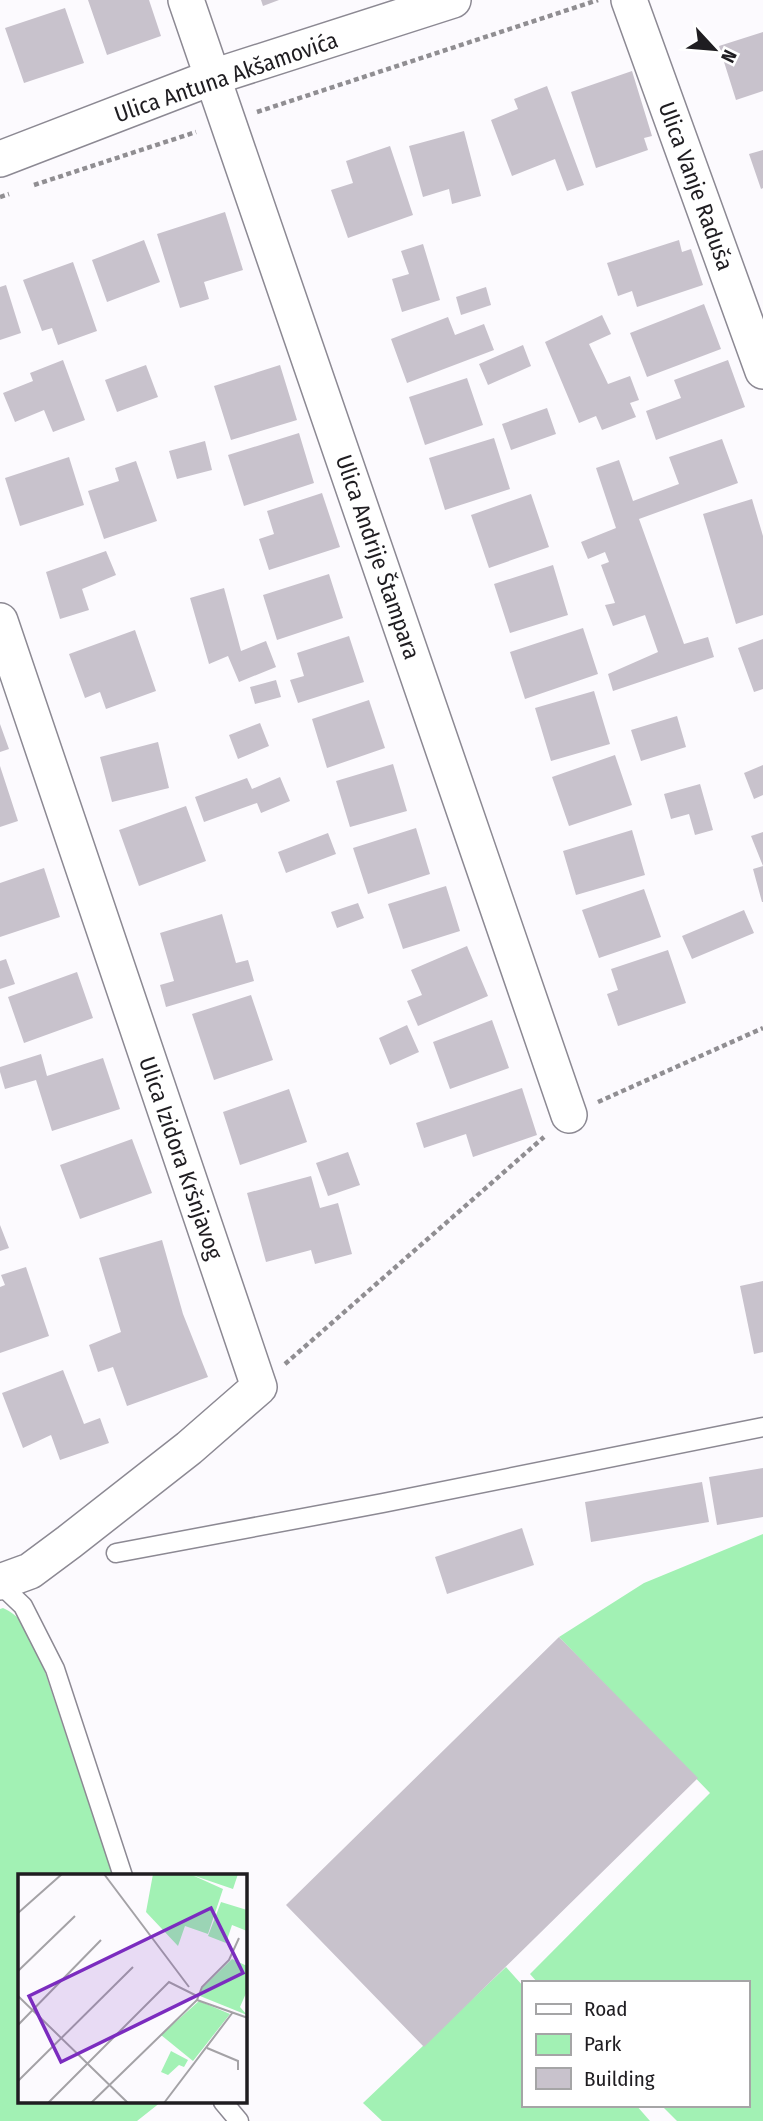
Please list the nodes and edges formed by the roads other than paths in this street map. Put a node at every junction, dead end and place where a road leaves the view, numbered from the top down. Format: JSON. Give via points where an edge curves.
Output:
{"nodes":[{"id":1,"x":186,"y":0,"type":"edge"},
{"id":2,"x":453,"y":0,"type":"edge"},
{"id":3,"x":629,"y":0,"type":"edge"},
{"id":4,"x":213,"y":77,"type":"junction"},
{"id":5,"x":0,"y":159,"type":"edge"},
{"id":6,"x":763,"y":371,"type":"edge"},
{"id":7,"x":0,"y":621,"type":"edge"},
{"id":8,"x":569,"y":1115,"type":"road end"},
{"id":9,"x":763,"y":1427,"type":"edge"},
{"id":10,"x":116,"y":1553,"type":"dead end"},
{"id":11,"x":0,"y":1583,"type":"edge"},
{"id":12,"x":122,"y":1874,"type":"edge"},
{"id":13,"x":225,"y":2104,"type":"edge"},
{"id":14,"x":239,"y":2121,"type":"edge"}],
"edges":[{"from":1,"to":4,"type":"street","name":"Ulica Andrije Štampara"},
{"from":2,"to":4,"type":"street","name":"Ulica Antuna Akšamovića"},
{"from":3,"to":6,"type":"street","name":"Ulica Vanje Raduša"},
{"from":4,"to":5,"type":"street","name":"Ulica Antuna Akšamovića"},
{"from":4,"to":8,"type":"street","name":"Ulica Andrije Štampara"},
{"from":7,"to":11,"type":"street","name":"Ulica Izidora Kršnjavog","via":[[259,1387],[69,1542],[30,1571]]},
{"from":9,"to":10,"type":"lane"},
{"from":11,"to":12,"type":"lane","via":[[23,1606],[55,1669]]},
{"from":13,"to":14,"type":"lane"}]}
